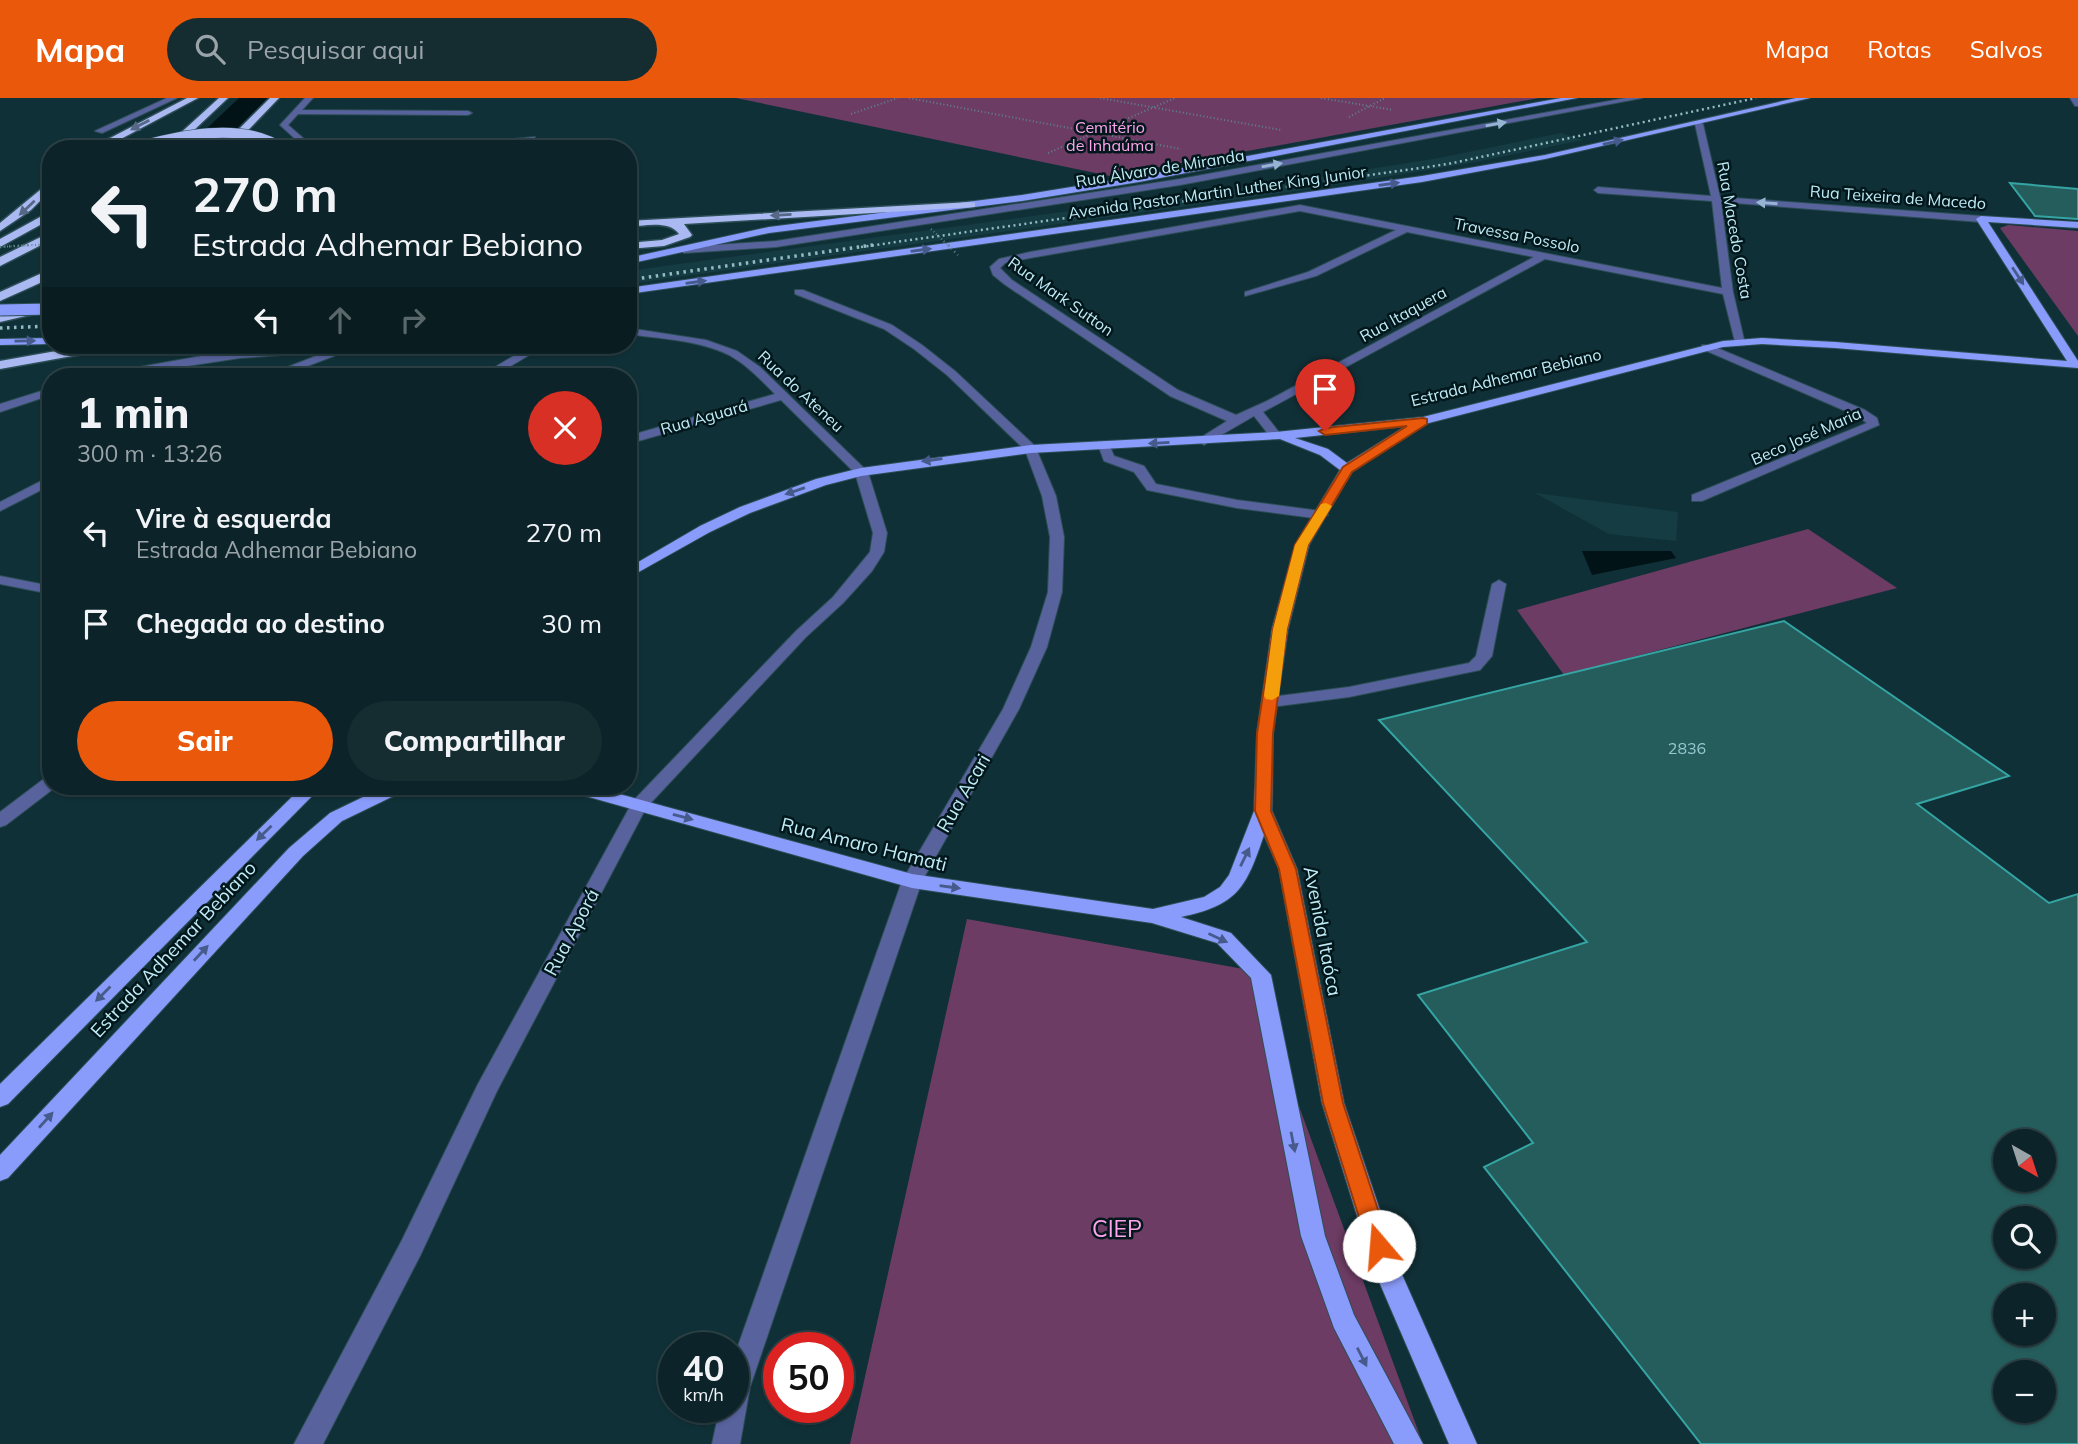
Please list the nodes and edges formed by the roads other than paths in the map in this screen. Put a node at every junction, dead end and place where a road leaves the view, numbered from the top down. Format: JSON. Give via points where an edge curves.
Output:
{"nodes":[{"id":1,"x":173,"y":98,"type":"edge"},
{"id":2,"x":194,"y":98,"type":"edge"},
{"id":3,"x":224,"y":98,"type":"edge"},
{"id":4,"x":275,"y":98,"type":"edge"},
{"id":5,"x":310,"y":98,"type":"edge"},
{"id":6,"x":1573,"y":98,"type":"edge"},
{"id":7,"x":1638,"y":98,"type":"edge"},
{"id":8,"x":1806,"y":98,"type":"edge"},
{"id":9,"x":2074,"y":98,"type":"edge"},
{"id":10,"x":2078,"y":104,"type":"edge"},
{"id":11,"x":413,"y":105,"type":"dead end"},
{"id":12,"x":296,"y":112,"type":"junction"},
{"id":13,"x":402,"y":113,"type":"junction"},
{"id":14,"x":468,"y":113,"type":"dead end"},
{"id":15,"x":248,"y":124,"type":"junction"},
{"id":16,"x":1699,"y":124,"type":"junction"},
{"id":17,"x":99,"y":131,"type":"dead end"},
{"id":18,"x":532,"y":139,"type":"dead end"},
{"id":19,"x":112,"y":140,"type":"edge"},
{"id":20,"x":169,"y":140,"type":"edge"},
{"id":21,"x":178,"y":140,"type":"edge"},
{"id":22,"x":233,"y":140,"type":"edge"},
{"id":23,"x":247,"y":140,"type":"edge"},
{"id":24,"x":271,"y":140,"type":"edge"},
{"id":25,"x":301,"y":140,"type":"edge"},
{"id":26,"x":523,"y":140,"type":"edge"},
{"id":27,"x":1598,"y":190,"type":"dead end"},
{"id":28,"x":42,"y":193,"type":"edge"},
{"id":29,"x":1716,"y":199,"type":"junction"},
{"id":30,"x":971,"y":205,"type":"junction"},
{"id":31,"x":1300,"y":208,"type":"joint"},
{"id":32,"x":42,"y":219,"type":"edge"},
{"id":33,"x":1981,"y":219,"type":"junction"},
{"id":34,"x":667,"y":222,"type":"junction"},
{"id":35,"x":637,"y":224,"type":"edge"},
{"id":36,"x":2078,"y":225,"type":"edge"},
{"id":37,"x":0,"y":228,"type":"edge"},
{"id":38,"x":1403,"y":230,"type":"junction"},
{"id":39,"x":42,"y":240,"type":"edge"},
{"id":40,"x":2,"y":243,"type":"edge"},
{"id":41,"x":637,"y":246,"type":"edge"},
{"id":42,"x":637,"y":247,"type":"edge"},
{"id":43,"x":684,"y":250,"type":"junction"},
{"id":44,"x":1542,"y":256,"type":"junction"},
{"id":45,"x":637,"y":259,"type":"edge"},
{"id":46,"x":0,"y":262,"type":"edge"},
{"id":47,"x":42,"y":277,"type":"edge"},
{"id":48,"x":637,"y":290,"type":"edge"},
{"id":49,"x":799,"y":292,"type":"dead end"},
{"id":50,"x":1728,"y":292,"type":"junction"},
{"id":51,"x":1248,"y":294,"type":"dead end"},
{"id":52,"x":0,"y":297,"type":"edge"},
{"id":53,"x":42,"y":308,"type":"edge"},
{"id":54,"x":0,"y":310,"type":"edge"},
{"id":55,"x":42,"y":310,"type":"edge"},
{"id":56,"x":0,"y":318,"type":"edge"},
{"id":57,"x":637,"y":332,"type":"edge"},
{"id":58,"x":42,"y":341,"type":"edge"},
{"id":59,"x":0,"y":342,"type":"edge"},
{"id":60,"x":1741,"y":342,"type":"junction"},
{"id":61,"x":1706,"y":347,"type":"junction"},
{"id":62,"x":61,"y":354,"type":"edge"},
{"id":63,"x":230,"y":354,"type":"edge"},
{"id":64,"x":330,"y":354,"type":"edge"},
{"id":65,"x":524,"y":354,"type":"edge"},
{"id":66,"x":0,"y":365,"type":"edge"},
{"id":67,"x":2076,"y":365,"type":"edge"},
{"id":68,"x":141,"y":368,"type":"edge"},
{"id":69,"x":293,"y":368,"type":"edge"},
{"id":70,"x":500,"y":368,"type":"edge"},
{"id":71,"x":42,"y":394,"type":"edge"},
{"id":72,"x":781,"y":396,"type":"junction"},
{"id":73,"x":0,"y":408,"type":"edge"},
{"id":74,"x":1256,"y":411,"type":"junction"},
{"id":75,"x":1236,"y":421,"type":"junction"},
{"id":76,"x":1423,"y":421,"type":"junction"},
{"id":77,"x":1276,"y":436,"type":"junction"},
{"id":78,"x":637,"y":437,"type":"edge"},
{"id":79,"x":1204,"y":441,"type":"junction"},
{"id":80,"x":1104,"y":445,"type":"junction"},
{"id":81,"x":1031,"y":449,"type":"junction"},
{"id":82,"x":1347,"y":469,"type":"junction"},
{"id":83,"x":861,"y":472,"type":"junction"},
{"id":84,"x":42,"y":485,"type":"edge"},
{"id":85,"x":1697,"y":498,"type":"dead end"},
{"id":86,"x":0,"y":507,"type":"edge"},
{"id":87,"x":1321,"y":515,"type":"junction"},
{"id":88,"x":637,"y":569,"type":"edge"},
{"id":89,"x":0,"y":580,"type":"edge"},
{"id":90,"x":1499,"y":584,"type":"dead end"},
{"id":91,"x":42,"y":588,"type":"edge"},
{"id":92,"x":1271,"y":702,"type":"junction"},
{"id":93,"x":42,"y":789,"type":"edge"},
{"id":94,"x":304,"y":795,"type":"edge"},
{"id":95,"x":381,"y":795,"type":"edge"},
{"id":96,"x":603,"y":795,"type":"edge"},
{"id":97,"x":639,"y":805,"type":"junction"},
{"id":98,"x":1263,"y":811,"type":"junction"},
{"id":99,"x":0,"y":821,"type":"edge"},
{"id":100,"x":912,"y":881,"type":"junction"},
{"id":101,"x":1153,"y":916,"type":"junction"},
{"id":102,"x":0,"y":1098,"type":"edge"},
{"id":103,"x":0,"y":1171,"type":"edge"},
{"id":104,"x":309,"y":1444,"type":"edge"},
{"id":105,"x":726,"y":1444,"type":"edge"},
{"id":106,"x":1409,"y":1444,"type":"edge"},
{"id":107,"x":1463,"y":1444,"type":"edge"}],
"edges":[{"from":1,"to":17,"type":"street"},
{"from":2,"to":19,"type":"highway","one_way":true},
{"from":3,"to":21,"type":"highway"},
{"from":4,"to":15,"type":"highway"},
{"from":5,"to":12,"type":"street"},
{"from":6,"to":30,"type":"main road","name":"Avenida Pastor Martin Luther King Junior","via":[[1139,179]]},
{"from":43,"to":7,"type":"street","name":"Rua Álvaro de Miranda","one_way":true,"via":[[776,244],[1180,182]]},
{"from":8,"to":16,"type":"main road","name":"Avenida Pastor Martin Luther King Junior"},
{"from":9,"to":10,"type":"street"},
{"from":11,"to":13,"type":"street"},
{"from":12,"to":13,"type":"street"},
{"from":12,"to":25,"type":"street","via":[[284,125]]},
{"from":13,"to":14,"type":"street"},
{"from":15,"to":22,"type":"highway"},
{"from":15,"to":23,"type":"highway"},
{"from":16,"to":29,"type":"street","name":"Rua Macedo Costa"},
{"from":48,"to":16,"type":"main road","name":"Avenida Pastor Martin Luther King Junior","one_way":true,"via":[[1422,179]]},
{"from":18,"to":26,"type":"street"},
{"from":20,"to":24,"type":"highway","bridge":true,"via":[[240,134]]},
{"from":27,"to":29,"type":"street","name":"Rua Teixeira de Macedo"},
{"from":28,"to":37,"type":"highway","one_way":true},
{"from":33,"to":29,"type":"street","name":"Rua Teixeira de Macedo","one_way":true},
{"from":29,"to":50,"type":"street","name":"Rua Macedo Costa"},
{"from":30,"to":34,"type":"highway","one_way":true},
{"from":30,"to":43,"type":"main road","name":"Avenida Pastor Martin Luther King Junior","via":[[815,223]]},
{"from":31,"to":38,"type":"street","name":"Travessa Possolo"},
{"from":31,"to":75,"type":"street","name":"Rua Mark Sutton","via":[[1030,255],[995,267],[1008,282],[1174,393]]},
{"from":32,"to":40,"type":"highway"},
{"from":33,"to":36,"type":"main road","name":"Rua Teixeira de Macedo"},
{"from":33,"to":67,"type":"main road","one_way":true},
{"from":34,"to":35,"type":"highway"},
{"from":34,"to":41,"type":"highway","via":[[681,227],[686,235]]},
{"from":38,"to":44,"type":"street","name":"Travessa Possolo"},
{"from":38,"to":51,"type":"street","via":[[1312,274]]},
{"from":39,"to":46,"type":"highway"},
{"from":42,"to":43,"type":"highway"},
{"from":43,"to":45,"type":"main road","name":"Avenida Pastor Martin Luther King Junior"},
{"from":44,"to":50,"type":"street","name":"Travessa Possolo"},
{"from":44,"to":74,"type":"street","name":"Rua Itaquera"},
{"from":47,"to":52,"type":"highway"},
{"from":49,"to":81,"type":"street","name":"Rua Acari","via":[[862,315],[908,340],[951,373]]},
{"from":50,"to":60,"type":"street","name":"Rua Macedo Costa"},
{"from":53,"to":54,"type":"main road","bridge":true},
{"from":55,"to":56,"type":"highway"},
{"from":57,"to":72,"type":"street","name":"Rua do Ateneu","via":[[702,342],[733,353]]},
{"from":59,"to":58,"type":"main road","one_way":true},
{"from":60,"to":61,"type":"main road","name":"Estrada Adhemar Bebiano"},
{"from":60,"to":67,"type":"main road","name":"Estrada Adhemar Bebiano"},
{"from":61,"to":76,"type":"main road","name":"Estrada Adhemar Bebiano"},
{"from":61,"to":85,"type":"street","name":"Beco José Maria","via":[[1861,413],[1873,425]]},
{"from":62,"to":66,"type":"highway"},
{"from":63,"to":68,"type":"street"},
{"from":64,"to":69,"type":"street"},
{"from":65,"to":70,"type":"street"},
{"from":71,"to":73,"type":"street"},
{"from":72,"to":78,"type":"street","name":"Rua Aguará"},
{"from":72,"to":83,"type":"street","name":"Rua do Ateneu"},
{"from":74,"to":75,"type":"street","name":"Rua Itaquera"},
{"from":74,"to":77,"type":"street"},
{"from":75,"to":79,"type":"street","name":"Rua Itaquera"},
{"from":76,"to":77,"type":"main road","name":"Estrada Adhemar Bebiano"},
{"from":76,"to":82,"type":"main road","name":"Avenida Itaóca"},
{"from":77,"to":79,"type":"main road","name":"Estrada Adhemar Bebiano"},
{"from":77,"to":82,"type":"main road","via":[[1324,452]]},
{"from":79,"to":80,"type":"main road","name":"Estrada Adhemar Bebiano","one_way":true},
{"from":80,"to":81,"type":"main road","name":"Estrada Adhemar Bebiano"},
{"from":80,"to":87,"type":"street","via":[[1109,458],[1139,469],[1152,487]]},
{"from":81,"to":83,"type":"main road","name":"Estrada Adhemar Bebiano","one_way":true},
{"from":81,"to":100,"type":"street","name":"Rua Acari","via":[[1049,495],[1057,537],[1055,592],[1039,647],[1011,709]]},
{"from":82,"to":87,"type":"main road","name":"Avenida Itaóca"},
{"from":83,"to":88,"type":"main road","name":"Estrada Adhemar Bebiano","one_way":true,"via":[[744,510]]},
{"from":83,"to":97,"type":"street","name":"Rua Aporá","via":[[880,533],[877,552],[867,568]]},
{"from":84,"to":86,"type":"street"},
{"from":87,"to":92,"type":"main road","name":"Avenida Itaóca","via":[[1302,545],[1280,629]]},
{"from":89,"to":91,"type":"street"},
{"from":90,"to":92,"type":"street","via":[[1484,656],[1474,667]]},
{"from":92,"to":98,"type":"main road","name":"Avenida Itaóca","via":[[1265,733]]},
{"from":93,"to":99,"type":"street"},
{"from":94,"to":102,"type":"main road","name":"Estrada Adhemar Bebiano","one_way":true},
{"from":103,"to":95,"type":"main road","name":"Estrada Adhemar Bebiano","one_way":true,"via":[[296,852],[336,817]]},
{"from":96,"to":97,"type":"main road","name":"Rua Amaro Hamati"},
{"from":97,"to":100,"type":"main road","name":"Rua Amaro Hamati","one_way":true},
{"from":97,"to":104,"type":"street","name":"Rua Aporá","via":[[486,1090],[411,1248]]},
{"from":101,"to":98,"type":"main road","one_way":true,"via":[[1209,902],[1227,892],[1248,855]]},
{"from":98,"to":107,"type":"main road","name":"Avenida Itaóca","via":[[1288,869],[1333,1103],[1387,1270]]},
{"from":100,"to":101,"type":"main road","name":"Rua Amaro Hamati","one_way":true},
{"from":100,"to":105,"type":"street","name":"Rua Acari","via":[[737,1387]]},
{"from":101,"to":106,"type":"main road","one_way":true,"via":[[1224,938],[1261,975],[1312,1236],[1343,1320]]}]}
